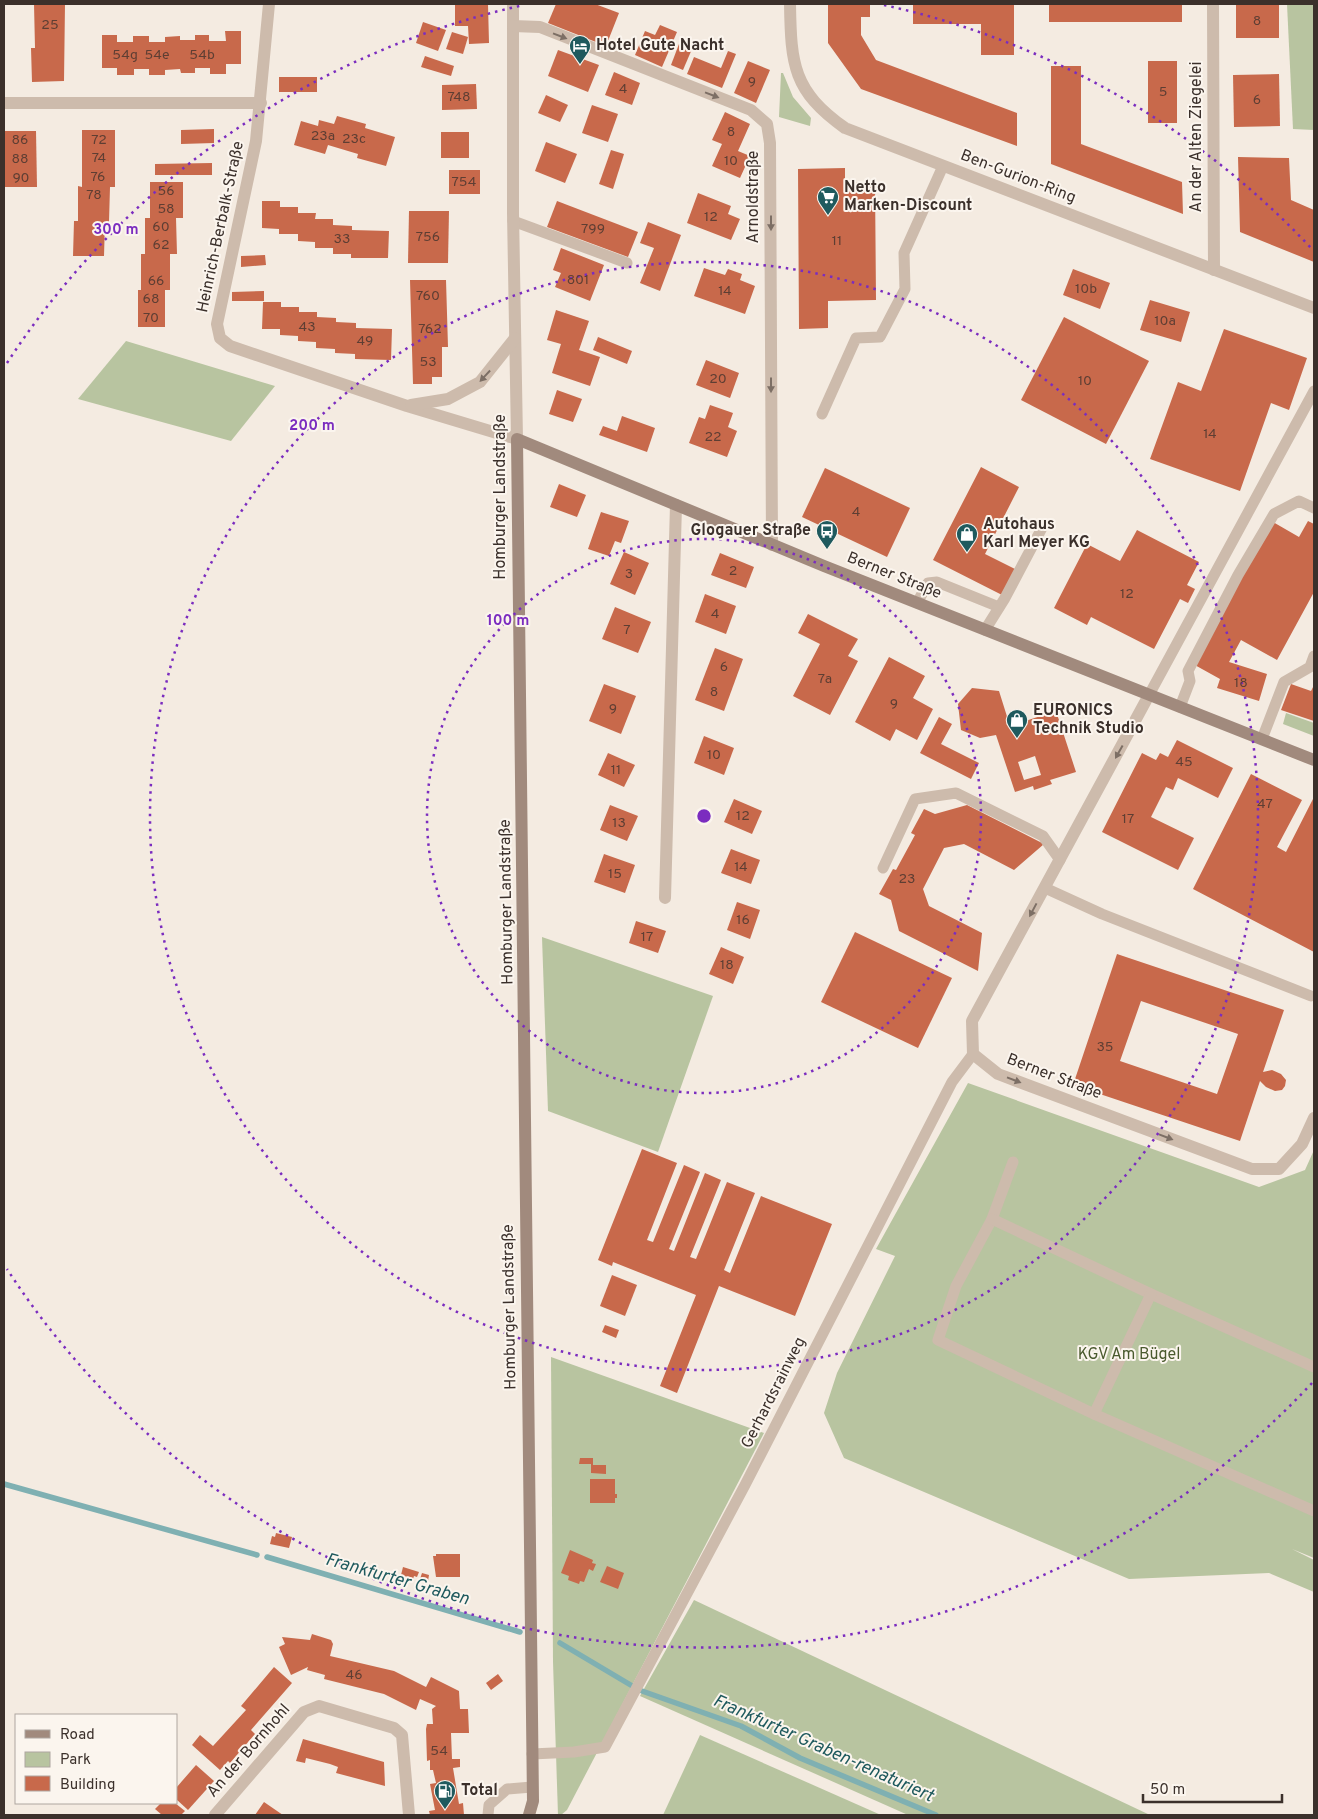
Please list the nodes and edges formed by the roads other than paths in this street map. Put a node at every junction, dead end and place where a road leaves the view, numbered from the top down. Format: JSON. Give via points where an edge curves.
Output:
{"nodes":[{"id":1,"x":269,"y":4,"type":"edge"},
{"id":2,"x":513,"y":4,"type":"edge"},
{"id":3,"x":790,"y":4,"type":"edge"},
{"id":4,"x":1213,"y":4,"type":"edge"},
{"id":5,"x":513,"y":26,"type":"junction"},
{"id":6,"x":4,"y":102,"type":"edge"},
{"id":7,"x":261,"y":103,"type":"junction"},
{"id":8,"x":943,"y":166,"type":"junction"},
{"id":9,"x":513,"y":221,"type":"junction"},
{"id":10,"x":627,"y":263,"type":"dead end"},
{"id":11,"x":1214,"y":270,"type":"junction"},
{"id":12,"x":1314,"y":308,"type":"edge"},
{"id":13,"x":515,"y":338,"type":"junction"},
{"id":14,"x":1314,"y":391,"type":"edge"},
{"id":15,"x":407,"y":406,"type":"junction"},
{"id":16,"x":822,"y":414,"type":"dead end"},
{"id":17,"x":517,"y":439,"type":"junction"},
{"id":18,"x":676,"y":505,"type":"junction"},
{"id":19,"x":1314,"y":508,"type":"edge"},
{"id":20,"x":1043,"y":526,"type":"dead end"},
{"id":21,"x":772,"y":545,"type":"junction"},
{"id":22,"x":917,"y":603,"type":"junction"},
{"id":23,"x":999,"y":608,"type":"junction"},
{"id":24,"x":985,"y":630,"type":"junction"},
{"id":25,"x":1314,"y":656,"type":"edge"},
{"id":26,"x":1149,"y":695,"type":"junction"},
{"id":27,"x":1180,"y":707,"type":"junction"},
{"id":28,"x":1262,"y":739,"type":"junction"},
{"id":29,"x":1314,"y":760,"type":"edge"},
{"id":30,"x":1060,"y":860,"type":"junction"},
{"id":31,"x":883,"y":868,"type":"dead end"},
{"id":32,"x":1044,"y":888,"type":"junction"},
{"id":33,"x":665,"y":898,"type":"dead end"},
{"id":34,"x":1311,"y":996,"type":"dead end"},
{"id":35,"x":974,"y":1054,"type":"junction"},
{"id":36,"x":1314,"y":1118,"type":"edge"},
{"id":37,"x":1013,"y":1162,"type":"dead end"},
{"id":38,"x":992,"y":1219,"type":"junction"},
{"id":39,"x":1151,"y":1294,"type":"junction"},
{"id":40,"x":1314,"y":1367,"type":"edge"},
{"id":41,"x":1094,"y":1414,"type":"junction"},
{"id":42,"x":1314,"y":1510,"type":"edge"},
{"id":43,"x":532,"y":1754,"type":"junction"},
{"id":44,"x":532,"y":1787,"type":"junction"},
{"id":45,"x":533,"y":1801,"type":"junction"},
{"id":46,"x":215,"y":1815,"type":"edge"},
{"id":47,"x":408,"y":1815,"type":"edge"},
{"id":48,"x":488,"y":1815,"type":"edge"},
{"id":49,"x":529,"y":1815,"type":"edge"},
{"id":50,"x":541,"y":1815,"type":"edge"}],
"edges":[{"from":1,"to":7,"type":"street","name":"Heinrich-Berbalk-Straße"},
{"from":2,"to":5,"type":"street","name":"Homburger Landstraße"},
{"from":3,"to":8,"type":"street","name":"Ben-Gurion-Ring","via":[[791,40],[799,77],[808,96],[823,112],[845,128]]},
{"from":4,"to":11,"type":"street","name":"An der Alten Ziegelei"},
{"from":5,"to":9,"type":"street","name":"Homburger Landstraße"},
{"from":5,"to":21,"type":"street","name":"Arnoldstraße","one_way":true,"via":[[549,31],[751,110],[767,124],[770,152]]},
{"from":6,"to":7,"type":"street"},
{"from":7,"to":15,"type":"street","name":"Heinrich-Berbalk-Straße","via":[[250,178],[217,324],[220,338],[230,346]]},
{"from":8,"to":11,"type":"street","name":"Ben-Gurion-Ring"},
{"from":8,"to":16,"type":"lane","via":[[904,253],[905,289],[880,337],[856,338]]},
{"from":9,"to":10,"type":"lane"},
{"from":9,"to":13,"type":"street","name":"Homburger Landstraße"},
{"from":11,"to":12,"type":"street","name":"Ben-Gurion-Ring"},
{"from":13,"to":15,"type":"street","name":"Heinrich-Berbalk-Straße","one_way":true,"via":[[480,382],[448,399]]},
{"from":13,"to":17,"type":"street","name":"Homburger Landstraße"},
{"from":14,"to":26,"type":"lane"},
{"from":15,"to":17,"type":"street","name":"Heinrich-Berbalk-Straße"},
{"from":17,"to":18,"type":"street","name":"Berner Straße"},
{"from":17,"to":43,"type":"street","name":"Homburger Landstraße"},
{"from":18,"to":21,"type":"street","name":"Berner Straße"},
{"from":18,"to":33,"type":"street"},
{"from":19,"to":27,"type":"lane","via":[[1299,501],[1274,514],[1188,671],[1190,680]]},
{"from":20,"to":23,"type":"lane"},
{"from":21,"to":22,"type":"street","name":"Berner Straße"},
{"from":22,"to":23,"type":"lane","via":[[928,583],[937,582]]},
{"from":22,"to":24,"type":"street","name":"Berner Straße"},
{"from":23,"to":24,"type":"lane"},
{"from":24,"to":26,"type":"street","name":"Berner Straße"},
{"from":25,"to":28,"type":"lane","via":[[1310,667],[1284,682]]},
{"from":26,"to":27,"type":"street","name":"Berner Straße"},
{"from":26,"to":30,"type":"street","one_way":true},
{"from":27,"to":28,"type":"street","name":"Berner Straße"},
{"from":28,"to":29,"type":"street","name":"Berner Straße"},
{"from":30,"to":31,"type":"lane","via":[[1042,836],[956,793],[915,799]]},
{"from":30,"to":32,"type":"street"},
{"from":32,"to":34,"type":"lane"},
{"from":32,"to":35,"type":"street","one_way":true,"via":[[972,1021]]},
{"from":35,"to":36,"type":"street","name":"Berner Straße","one_way":true,"via":[[998,1074],[1252,1169],[1279,1169],[1302,1144]]},
{"from":35,"to":43,"type":"lane","name":"Gerhardsrainweg","via":[[952,1082],[872,1247],[605,1747]]},
{"from":37,"to":38,"type":"lane"},
{"from":38,"to":39,"type":"lane"},
{"from":38,"to":41,"type":"lane","via":[[956,1286],[938,1340]]},
{"from":39,"to":40,"type":"lane"},
{"from":39,"to":41,"type":"lane"},
{"from":41,"to":42,"type":"lane"},
{"from":43,"to":44,"type":"street","name":"Homburger Landstraße"},
{"from":44,"to":45,"type":"street","name":"Homburger Landstraße"},
{"from":44,"to":48,"type":"lane","via":[[506,1789],[489,1805]]},
{"from":45,"to":49,"type":"street","name":"Homburger Landstraße"},
{"from":45,"to":50,"type":"street","name":"Homburger Landstraße"},
{"from":46,"to":47,"type":"street","name":"An der Bornhohl","via":[[304,1712],[319,1706],[394,1728],[402,1735]]}]}
